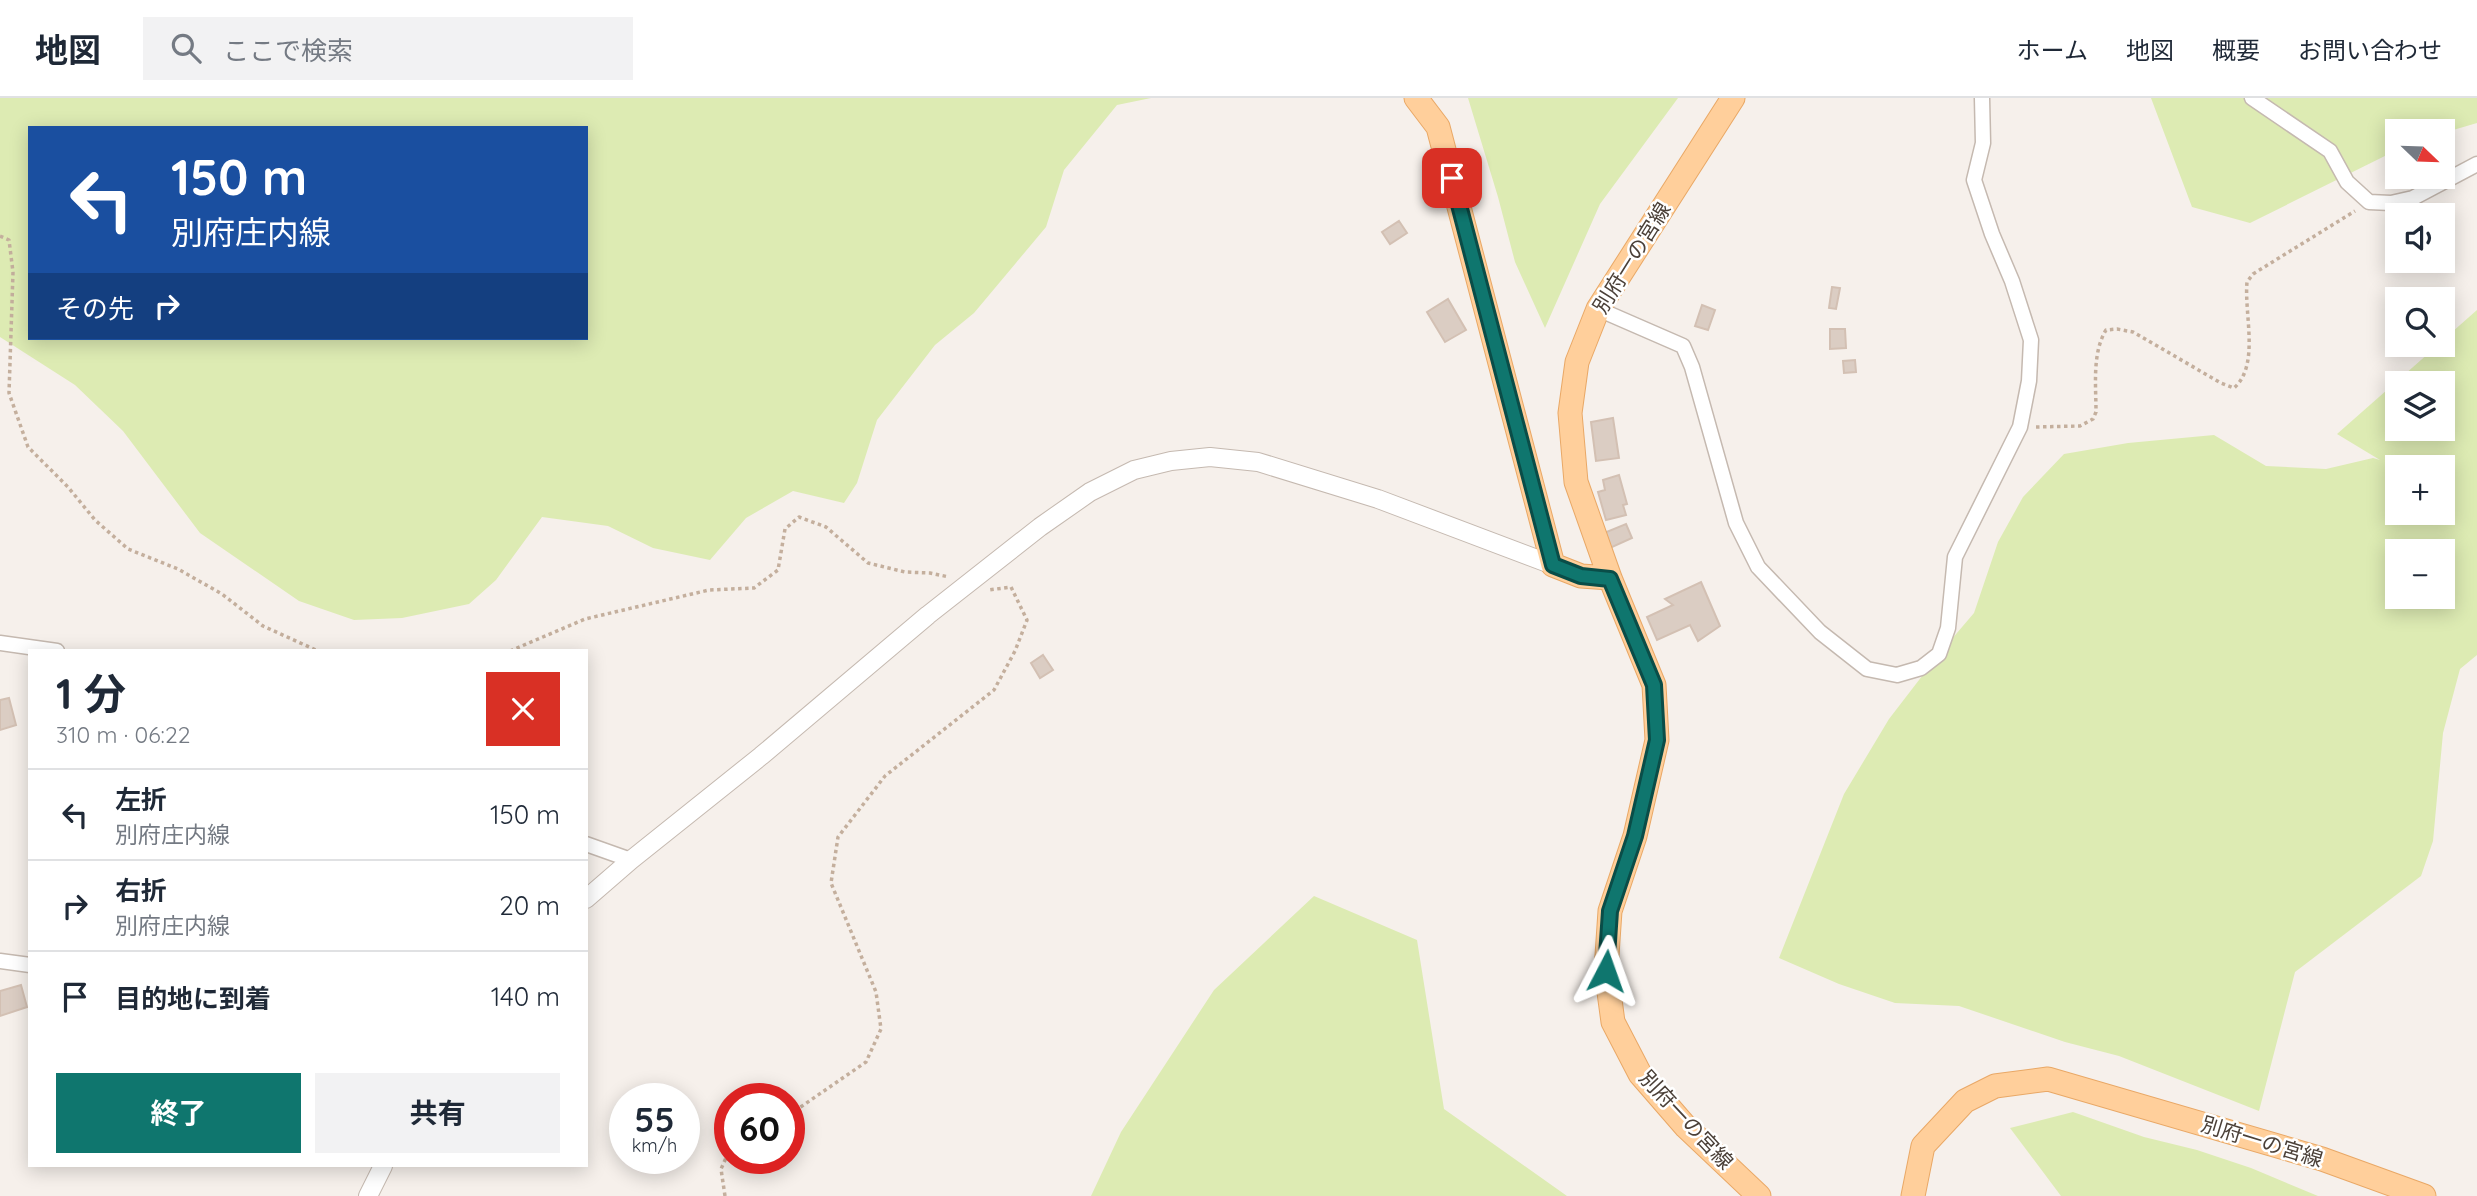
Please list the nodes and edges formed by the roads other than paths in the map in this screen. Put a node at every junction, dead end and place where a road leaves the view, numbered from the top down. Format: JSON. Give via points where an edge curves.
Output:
{"nodes":[{"id":1,"x":1416,"y":98,"type":"edge"},
{"id":2,"x":1733,"y":98,"type":"edge"},
{"id":3,"x":1982,"y":98,"type":"edge"},
{"id":4,"x":2252,"y":98,"type":"edge"},
{"id":5,"x":2477,"y":164,"type":"edge"},
{"id":6,"x":1598,"y":309,"type":"junction"},
{"id":7,"x":1553,"y":565,"type":"junction"},
{"id":8,"x":1610,"y":579,"type":"junction"},
{"id":9,"x":0,"y":643,"type":"edge"},
{"id":10,"x":43,"y":649,"type":"edge"},
{"id":11,"x":588,"y":845,"type":"edge"},
{"id":12,"x":631,"y":860,"type":"junction"},
{"id":13,"x":588,"y":897,"type":"edge"},
{"id":14,"x":0,"y":961,"type":"edge"},
{"id":15,"x":28,"y":965,"type":"edge"},
{"id":16,"x":382,"y":1167,"type":"edge"},
{"id":17,"x":368,"y":1196,"type":"edge"},
{"id":18,"x":1759,"y":1196,"type":"edge"},
{"id":19,"x":1913,"y":1196,"type":"edge"},
{"id":20,"x":2424,"y":1196,"type":"edge"}],
"edges":[{"from":1,"to":7,"type":"main road","via":[[1438,127]]},
{"from":2,"to":6,"type":"main road","name":"別府一の宮線"},
{"from":3,"to":6,"type":"street","via":[[1983,143],[1974,180],[2031,340],[2029,381],[2020,427],[1955,557],[1948,628],[1938,654],[1921,668],[1897,676],[1867,669],[1820,632],[1758,567],[1736,523],[1683,346]]},
{"from":4,"to":5,"type":"street","via":[[2330,151],[2347,182],[2369,202],[2413,198]]},
{"from":6,"to":8,"type":"main road","name":"別府一の宮線","via":[[1577,362],[1570,413],[1576,482]]},
{"from":7,"to":8,"type":"main road","via":[[1581,576]]},
{"from":7,"to":12,"type":"street","via":[[1365,495],[1258,462],[1210,457],[1133,470],[1090,492],[1040,527]]},
{"from":8,"to":18,"type":"main road","name":"別府一の宮線","via":[[1654,685],[1657,740],[1635,836],[1610,911],[1606,971],[1613,1022],[1640,1074]]},
{"from":9,"to":10,"type":"street"},
{"from":11,"to":12,"type":"street"},
{"from":12,"to":13,"type":"street"},
{"from":14,"to":15,"type":"street"},
{"from":16,"to":17,"type":"street"},
{"from":19,"to":20,"type":"main road","name":"別府一の宮線","via":[[1923,1146],[1965,1101],[1995,1086],[2048,1079],[2322,1159]]}]}
